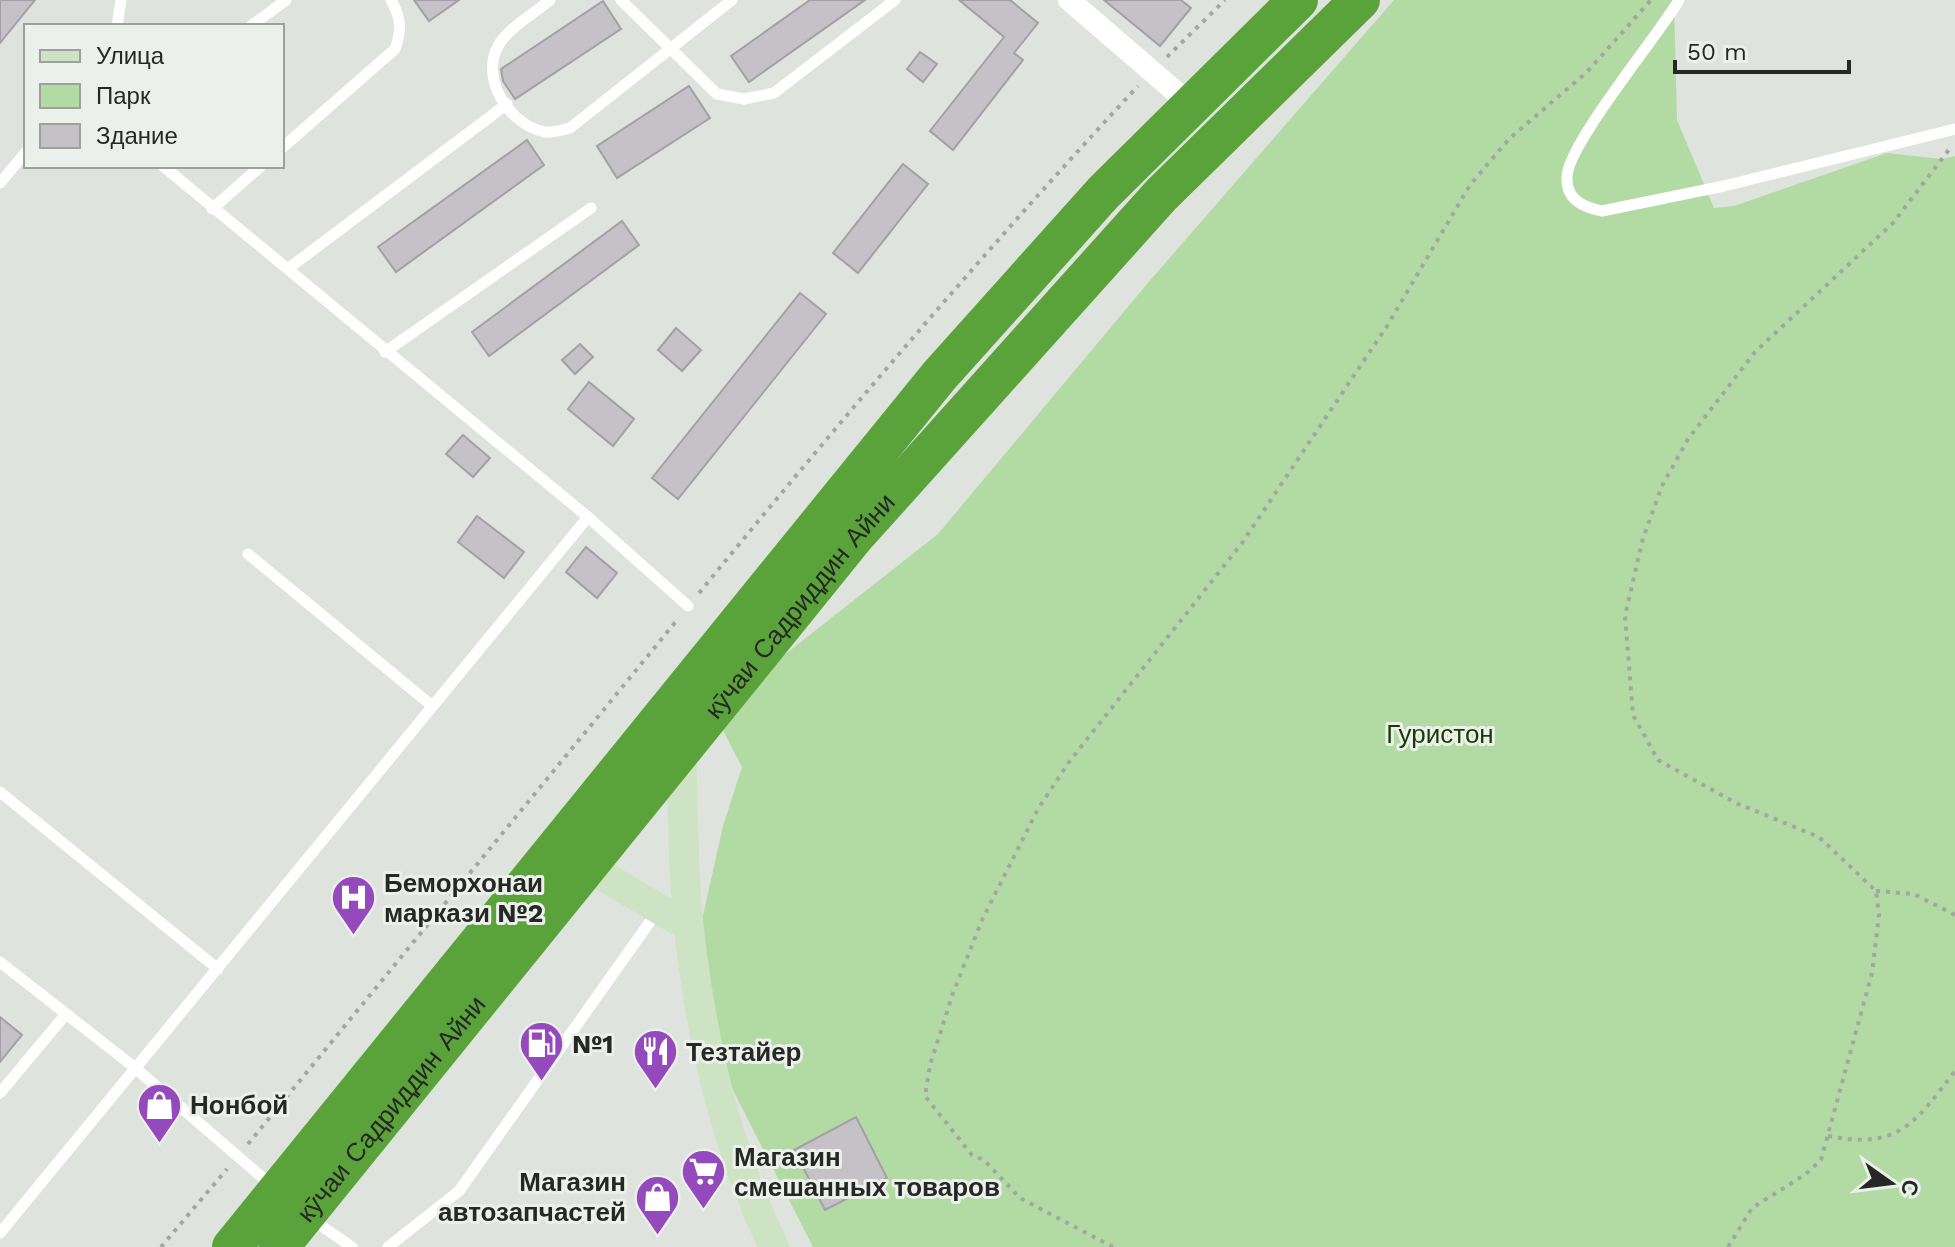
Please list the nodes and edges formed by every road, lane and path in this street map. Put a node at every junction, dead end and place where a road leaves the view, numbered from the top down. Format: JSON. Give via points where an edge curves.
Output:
{"nodes":[{"id":1,"x":121,"y":0,"type":"edge"},
{"id":2,"x":286,"y":0,"type":"edge"},
{"id":3,"x":391,"y":0,"type":"edge"},
{"id":4,"x":550,"y":0,"type":"edge"},
{"id":5,"x":621,"y":0,"type":"edge"},
{"id":6,"x":732,"y":0,"type":"edge"},
{"id":7,"x":895,"y":0,"type":"edge"},
{"id":8,"x":1069,"y":0,"type":"edge"},
{"id":9,"x":1298,"y":0,"type":"edge"},
{"id":10,"x":1360,"y":0,"type":"edge"},
{"id":11,"x":1651,"y":0,"type":"edge"},
{"id":12,"x":1679,"y":0,"type":"edge"},
{"id":13,"x":117,"y":24,"type":"edge"},
{"id":14,"x":254,"y":24,"type":"edge"},
{"id":15,"x":668,"y":50,"type":"junction"},
{"id":16,"x":507,"y":104,"type":"junction"},
{"id":17,"x":1191,"y":105,"type":"junction"},
{"id":18,"x":1955,"y":129,"type":"edge"},
{"id":19,"x":1955,"y":142,"type":"edge"},
{"id":20,"x":284,"y":146,"type":"edge"},
{"id":21,"x":24,"y":154,"type":"edge"},
{"id":22,"x":165,"y":168,"type":"edge"},
{"id":23,"x":259,"y":168,"type":"edge"},
{"id":24,"x":0,"y":183,"type":"edge"},
{"id":25,"x":591,"y":208,"type":"dead end"},
{"id":26,"x":212,"y":209,"type":"junction"},
{"id":27,"x":289,"y":268,"type":"junction"},
{"id":28,"x":385,"y":352,"type":"junction"},
{"id":29,"x":588,"y":517,"type":"junction"},
{"id":30,"x":248,"y":554,"type":"dead end"},
{"id":31,"x":688,"y":606,"type":"dead end"},
{"id":32,"x":431,"y":705,"type":"junction"},
{"id":33,"x":681,"y":751,"type":"junction"},
{"id":34,"x":0,"y":792,"type":"edge"},
{"id":35,"x":588,"y":867,"type":"junction"},
{"id":36,"x":1876,"y":891,"type":"junction"},
{"id":37,"x":659,"y":908,"type":"junction"},
{"id":38,"x":1955,"y":915,"type":"edge"},
{"id":39,"x":688,"y":926,"type":"junction"},
{"id":40,"x":0,"y":962,"type":"edge"},
{"id":41,"x":218,"y":969,"type":"junction"},
{"id":42,"x":66,"y":1014,"type":"junction"},
{"id":43,"x":134,"y":1067,"type":"junction"},
{"id":44,"x":1955,"y":1071,"type":"edge"},
{"id":45,"x":0,"y":1093,"type":"edge"},
{"id":46,"x":1828,"y":1136,"type":"junction"},
{"id":47,"x":291,"y":1203,"type":"junction"},
{"id":48,"x":0,"y":1233,"type":"edge"},
{"id":49,"x":232,"y":1247,"type":"edge"},
{"id":50,"x":279,"y":1247,"type":"edge"},
{"id":51,"x":352,"y":1247,"type":"edge"},
{"id":52,"x":388,"y":1247,"type":"edge"},
{"id":53,"x":774,"y":1247,"type":"edge"},
{"id":54,"x":1113,"y":1247,"type":"edge"},
{"id":55,"x":1728,"y":1247,"type":"edge"}],
"edges":[{"from":1,"to":13,"type":"lane"},
{"from":2,"to":14,"type":"lane"},
{"from":3,"to":20,"type":"lane","via":[[401,32],[395,49]]},
{"from":4,"to":16,"type":"lane","via":[[499,44],[491,66],[493,87]]},
{"from":5,"to":15,"type":"lane"},
{"from":6,"to":15,"type":"lane"},
{"from":7,"to":15,"type":"lane","via":[[774,93],[744,99],[717,94]]},
{"from":8,"to":17,"type":"street"},
{"from":9,"to":17,"type":"highway","name":"кӯчаи Садриддин Айни"},
{"from":10,"to":33,"type":"highway","name":"кӯчаи Садриддин Айни","via":[[1140,217],[854,537]]},
{"from":11,"to":54,"type":"path","via":[[1587,72],[1509,139],[1470,185],[1387,326],[1242,543],[1069,762],[1038,809],[982,920],[953,993],[925,1096],[972,1155],[997,1172],[1020,1198]]},
{"from":12,"to":18,"type":"lane","via":[[1577,146],[1566,175],[1569,192],[1583,207],[1602,211],[1724,186]]},
{"from":15,"to":16,"type":"lane","via":[[570,128],[547,133],[524,124]]},
{"from":16,"to":27,"type":"lane"},
{"from":17,"to":47,"type":"highway","name":"кӯчаи Садриддин Айни","via":[[1103,193],[939,376]]},
{"from":19,"to":36,"type":"path","via":[[1893,223],[1755,352],[1688,439],[1647,525],[1625,616],[1633,715],[1658,760],[1736,803],[1819,837]]},
{"from":21,"to":24,"type":"lane"},
{"from":22,"to":26,"type":"lane"},
{"from":23,"to":26,"type":"lane"},
{"from":25,"to":28,"type":"lane"},
{"from":26,"to":27,"type":"lane"},
{"from":27,"to":28,"type":"lane"},
{"from":28,"to":29,"type":"lane"},
{"from":29,"to":31,"type":"lane"},
{"from":29,"to":32,"type":"lane"},
{"from":30,"to":32,"type":"lane"},
{"from":32,"to":41,"type":"lane"},
{"from":33,"to":35,"type":"highway","name":"кӯчаи Садриддин Айни"},
{"from":33,"to":39,"type":"street"},
{"from":34,"to":41,"type":"lane"},
{"from":35,"to":37,"type":"street"},
{"from":35,"to":47,"type":"highway","name":"кӯчаи Садриддин Айни"},
{"from":36,"to":38,"type":"path","via":[[1914,894]]},
{"from":36,"to":46,"type":"path","via":[[1879,915],[1872,973]]},
{"from":37,"to":39,"type":"street"},
{"from":37,"to":52,"type":"lane","via":[[459,1191]]},
{"from":39,"to":53,"type":"street","via":[[723,1110],[747,1193]]},
{"from":40,"to":42,"type":"lane"},
{"from":41,"to":43,"type":"lane"},
{"from":42,"to":43,"type":"lane"},
{"from":42,"to":45,"type":"lane"},
{"from":43,"to":47,"type":"lane"},
{"from":43,"to":48,"type":"lane"},
{"from":44,"to":46,"type":"path","via":[[1890,1138],[1869,1142]]},
{"from":46,"to":55,"type":"path","via":[[1821,1160],[1752,1208]]},
{"from":47,"to":49,"type":"highway","name":"кӯчаи Садриддин Айни"},
{"from":47,"to":50,"type":"highway","name":"кӯчаи Садриддин Айни"},
{"from":47,"to":51,"type":"lane"}]}
